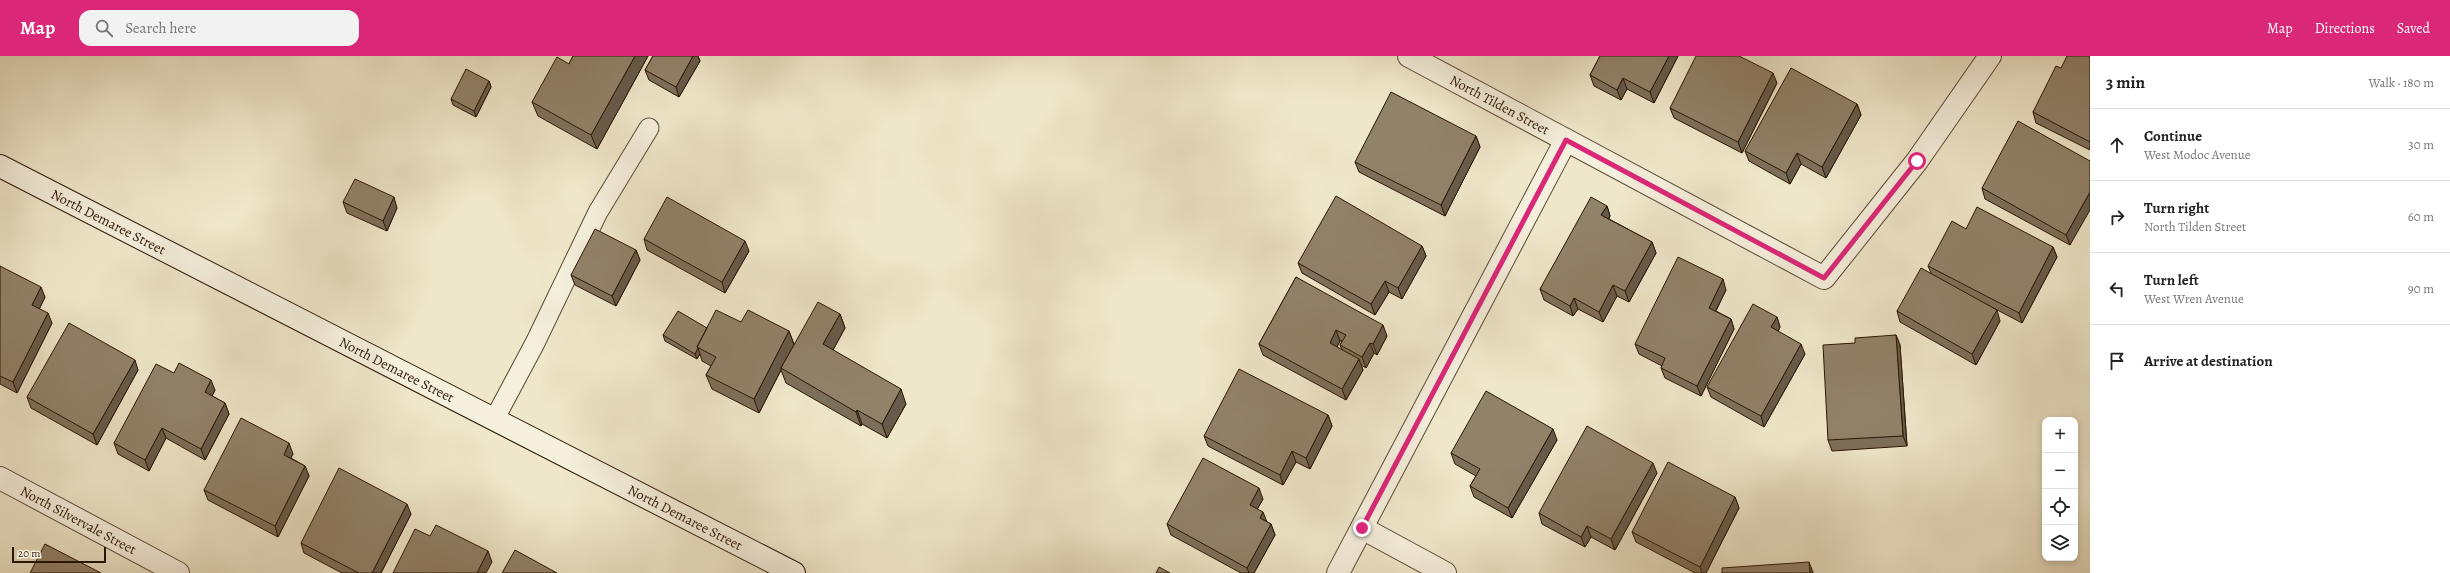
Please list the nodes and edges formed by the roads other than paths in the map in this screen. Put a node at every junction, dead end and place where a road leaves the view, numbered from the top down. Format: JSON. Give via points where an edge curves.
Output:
{"nodes":[{"id":1,"x":1409,"y":56,"type":"edge"},
{"id":2,"x":1990,"y":56,"type":"edge"},
{"id":3,"x":649,"y":128,"type":"dead end"},
{"id":4,"x":1566,"y":140,"type":"junction"},
{"id":5,"x":0,"y":166,"type":"edge"},
{"id":6,"x":495,"y":418,"type":"junction"},
{"id":7,"x":0,"y":478,"type":"edge"},
{"id":8,"x":1362,"y":528,"type":"junction"},
{"id":9,"x":178,"y":573,"type":"edge"},
{"id":10,"x":794,"y":573,"type":"edge"},
{"id":11,"x":1338,"y":573,"type":"edge"},
{"id":12,"x":1445,"y":573,"type":"edge"}],
"edges":[{"from":1,"to":4,"type":"street","name":"North Tilden Street"},
{"from":2,"to":4,"type":"street","name":"North Tilden Street","via":[[1917,161],[1824,278]]},
{"from":3,"to":6,"type":"lane","via":[[598,212]]},
{"from":4,"to":8,"type":"street"},
{"from":5,"to":6,"type":"street","name":"North Demaree Street"},
{"from":6,"to":10,"type":"street","name":"North Demaree Street"},
{"from":7,"to":9,"type":"street","name":"North Silvervale Street"},
{"from":8,"to":11,"type":"street"},
{"from":8,"to":12,"type":"street"}]}
